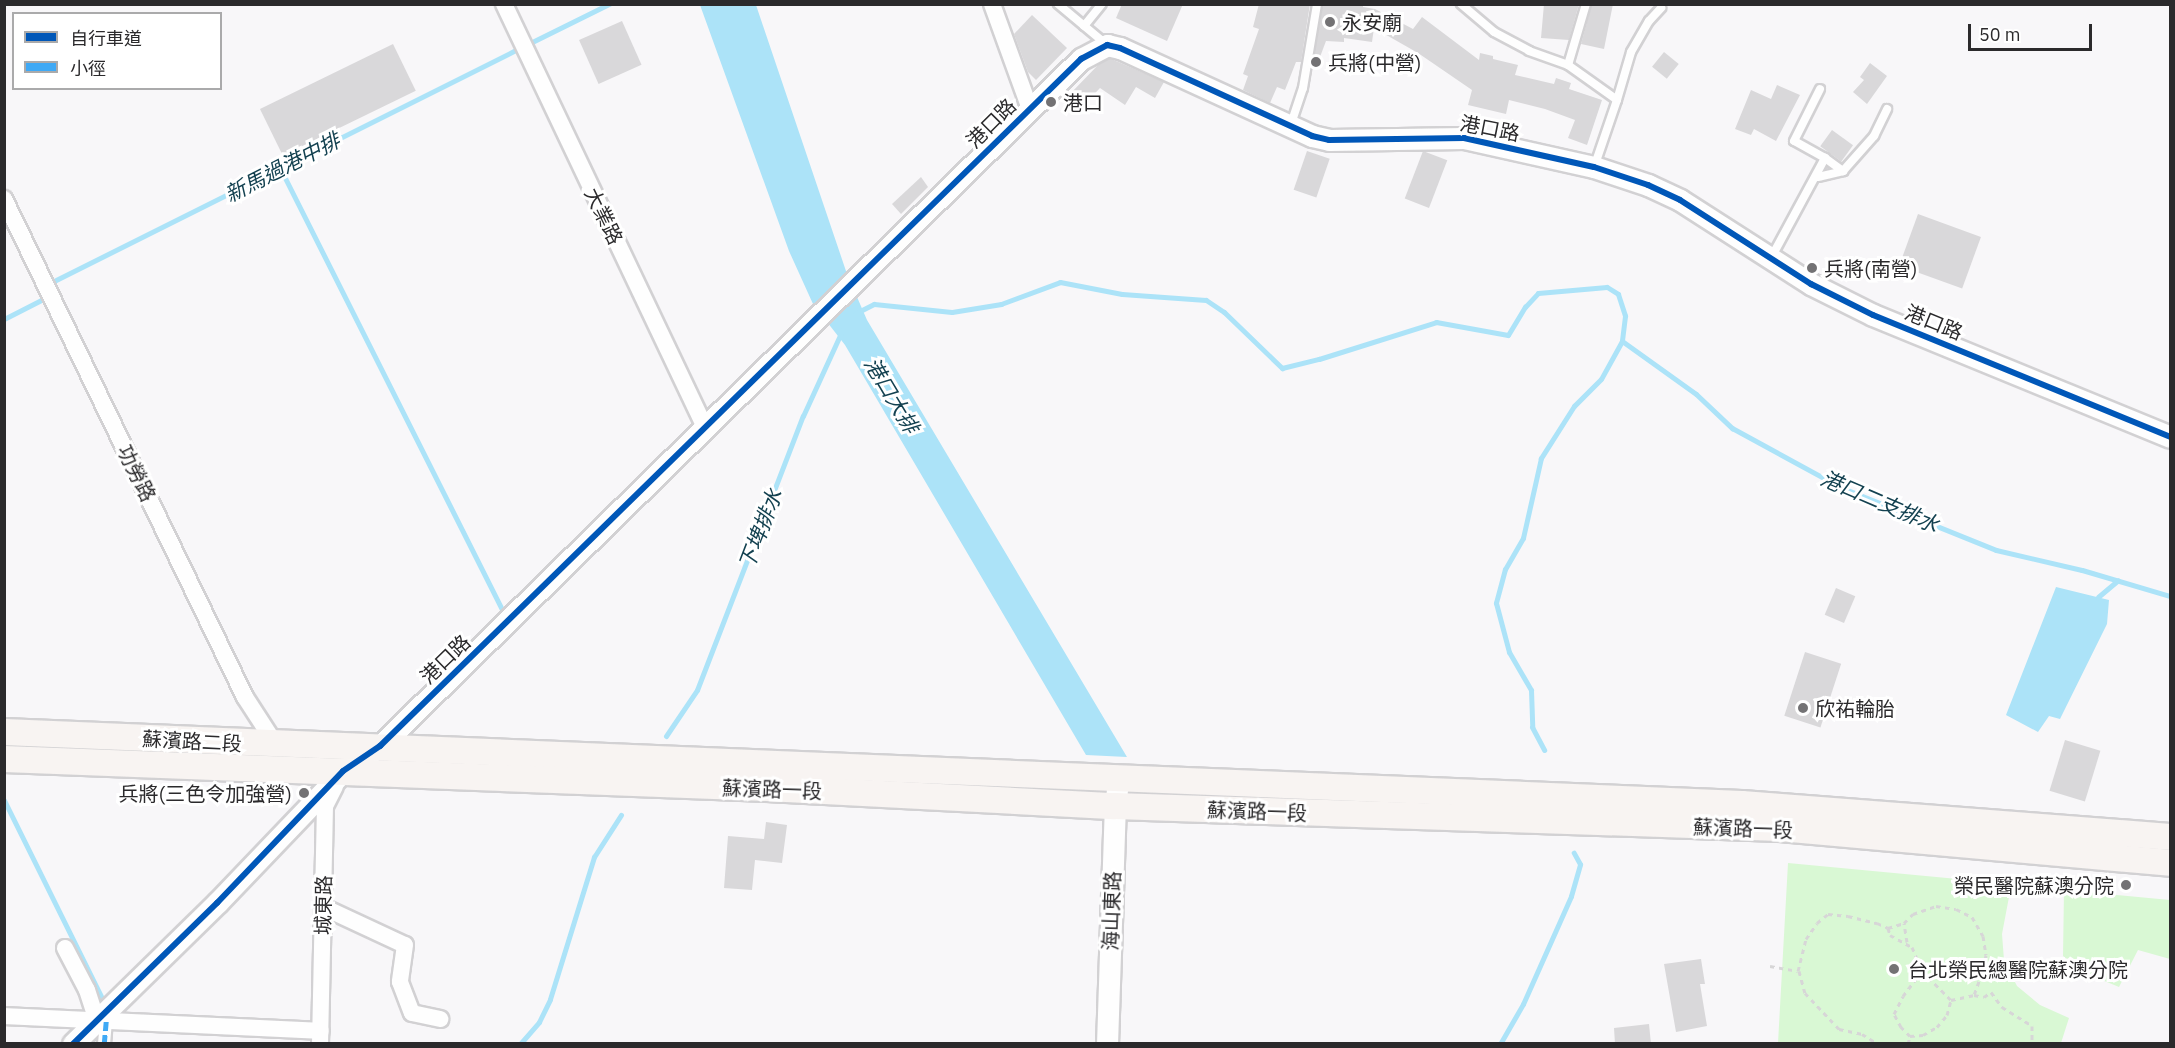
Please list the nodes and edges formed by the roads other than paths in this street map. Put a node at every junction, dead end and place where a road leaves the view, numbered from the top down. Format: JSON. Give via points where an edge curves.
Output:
{"nodes":[{"id":1,"x":504,"y":4,"type":"edge"},
{"id":2,"x":992,"y":4,"type":"edge"},
{"id":3,"x":1058,"y":4,"type":"edge"},
{"id":4,"x":1102,"y":4,"type":"edge"},
{"id":5,"x":1317,"y":4,"type":"edge"},
{"id":6,"x":1461,"y":4,"type":"edge"},
{"id":7,"x":1586,"y":4,"type":"edge"},
{"id":8,"x":1661,"y":8,"type":"dead end"},
{"id":9,"x":1084,"y":26,"type":"junction"},
{"id":10,"x":1107,"y":45,"type":"junction"},
{"id":11,"x":1568,"y":66,"type":"junction"},
{"id":12,"x":1820,"y":89,"type":"dead end"},
{"id":13,"x":1617,"y":100,"type":"junction"},
{"id":14,"x":1030,"y":109,"type":"junction"},
{"id":15,"x":1887,"y":109,"type":"dead end"},
{"id":16,"x":1290,"y":128,"type":"junction"},
{"id":17,"x":1826,"y":158,"type":"junction"},
{"id":18,"x":1594,"y":167,"type":"junction"},
{"id":19,"x":1843,"y":171,"type":"junction"},
{"id":20,"x":1818,"y":177,"type":"junction"},
{"id":21,"x":4,"y":199,"type":"edge"},
{"id":22,"x":1771,"y":259,"type":"junction"},
{"id":23,"x":705,"y":427,"type":"junction"},
{"id":24,"x":2170,"y":437,"type":"edge"},
{"id":25,"x":4,"y":732,"type":"edge"},
{"id":26,"x":276,"y":745,"type":"junction"},
{"id":27,"x":380,"y":746,"type":"junction"},
{"id":28,"x":4,"y":759,"type":"edge"},
{"id":29,"x":343,"y":771,"type":"junction"},
{"id":30,"x":767,"y":776,"type":"junction"},
{"id":31,"x":1118,"y":780,"type":"junction"},
{"id":32,"x":1115,"y":806,"type":"junction"},
{"id":33,"x":2170,"y":837,"type":"edge"},
{"id":34,"x":2170,"y":863,"type":"edge"},
{"id":35,"x":323,"y":907,"type":"junction"},
{"id":36,"x":65,"y":948,"type":"dead end"},
{"id":37,"x":4,"y":1016,"type":"edge"},
{"id":38,"x":440,"y":1019,"type":"dead end"},
{"id":39,"x":101,"y":1020,"type":"junction"},
{"id":40,"x":320,"y":1037,"type":"edge"},
{"id":41,"x":73,"y":1044,"type":"edge"},
{"id":42,"x":104,"y":1044,"type":"edge"},
{"id":43,"x":1107,"y":1044,"type":"edge"}],
"edges":[{"from":1,"to":23,"type":"street","name":"大業路"},
{"from":2,"to":14,"type":"street"},
{"from":3,"to":9,"type":"lane"},
{"from":4,"to":9,"type":"lane"},
{"from":5,"to":16,"type":"lane","via":[[1303,88]]},
{"from":6,"to":11,"type":"lane","via":[[1509,41]]},
{"from":7,"to":11,"type":"lane"},
{"from":8,"to":13,"type":"lane","via":[[1631,52]]},
{"from":9,"to":10,"type":"lane"},
{"from":10,"to":14,"type":"street","name":"港口路","via":[[1081,59]]},
{"from":10,"to":16,"type":"street","name":"港口路"},
{"from":11,"to":13,"type":"lane"},
{"from":12,"to":17,"type":"lane","via":[[1794,141]]},
{"from":13,"to":18,"type":"lane"},
{"from":14,"to":23,"type":"street","name":"港口路"},
{"from":15,"to":19,"type":"lane","via":[[1874,136]]},
{"from":16,"to":18,"type":"street","name":"港口路","via":[[1329,140],[1464,138]]},
{"from":17,"to":19,"type":"lane"},
{"from":17,"to":20,"type":"lane"},
{"from":18,"to":22,"type":"street","name":"港口路","via":[[1680,200]]},
{"from":19,"to":20,"type":"lane"},
{"from":20,"to":22,"type":"lane","via":[[1794,212]]},
{"from":21,"to":26,"type":"street","name":"功勞路","via":[[245,697]]},
{"from":22,"to":24,"type":"street","name":"港口路","via":[[1873,315]]},
{"from":23,"to":27,"type":"street","name":"港口路"},
{"from":25,"to":26,"type":"main road","name":"蘇濱路二段"},
{"from":26,"to":27,"type":"main road","name":"蘇濱路二段"},
{"from":27,"to":29,"type":"street","name":"港口路"},
{"from":27,"to":30,"type":"main road","name":"蘇濱路一段"},
{"from":28,"to":29,"type":"main road","name":"蘇濱路二段"},
{"from":29,"to":30,"type":"main road","name":"蘇濱路一段"},
{"from":29,"to":35,"type":"street","name":"城東路","via":[[324,806]]},
{"from":29,"to":39,"type":"street","name":"港口路"},
{"from":30,"to":31,"type":"main road","name":"蘇濱路一段"},
{"from":30,"to":32,"type":"main road","name":"蘇濱路一段"},
{"from":31,"to":32,"type":"street","name":"海山東路"},
{"from":31,"to":33,"type":"main road","name":"蘇濱路一段","via":[[1742,804]]},
{"from":32,"to":34,"type":"main road","name":"蘇濱路一段","via":[[1780,828]]},
{"from":32,"to":43,"type":"street","name":"海山東路"},
{"from":35,"to":38,"type":"street","via":[[405,945],[400,982],[412,1013]]},
{"from":35,"to":40,"type":"street","name":"城東路"},
{"from":36,"to":39,"type":"street"},
{"from":37,"to":39,"type":"street"},
{"from":39,"to":40,"type":"street"},
{"from":39,"to":41,"type":"street","name":"港口路"},
{"from":39,"to":42,"type":"street"}]}
